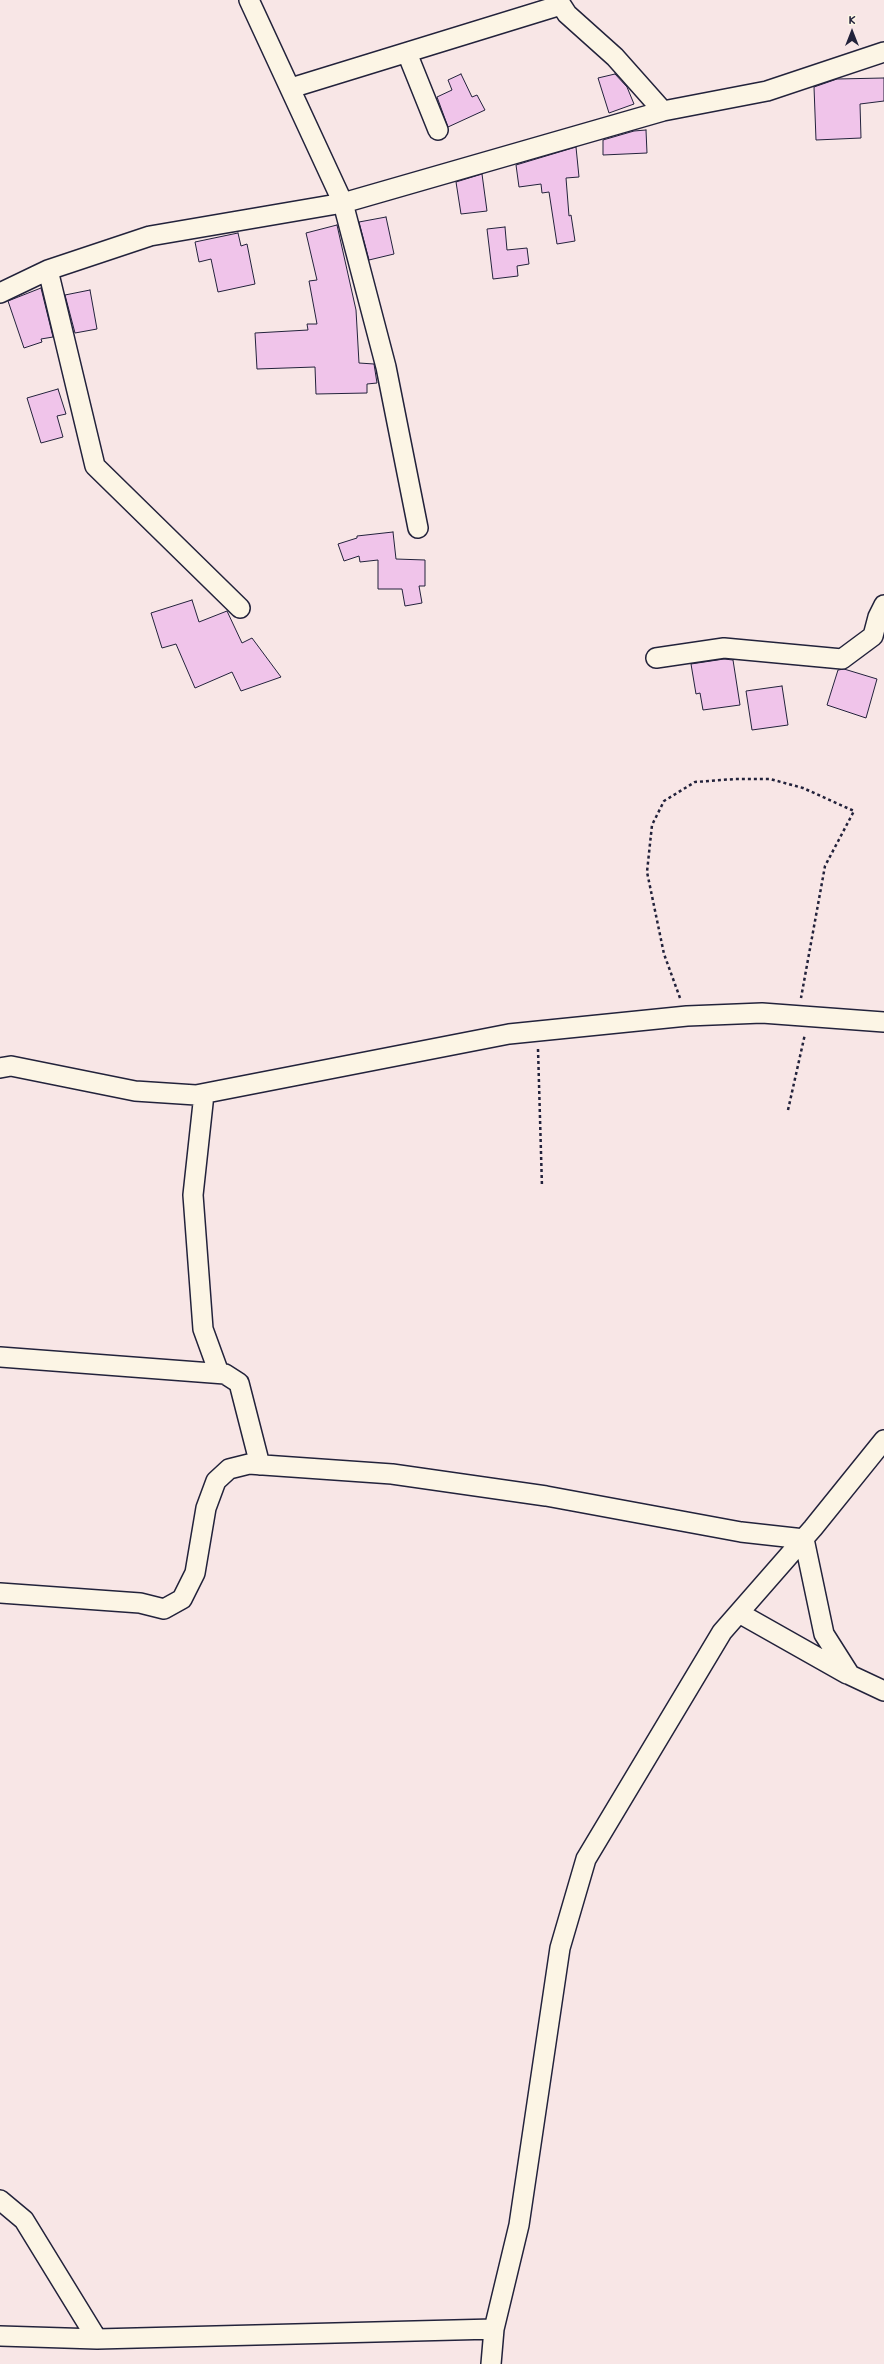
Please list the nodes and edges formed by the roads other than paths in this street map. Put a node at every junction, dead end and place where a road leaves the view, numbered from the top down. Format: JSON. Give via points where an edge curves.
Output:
{"nodes":[{"id":1,"x":249,"y":0,"type":"edge"},
{"id":2,"x":559,"y":3,"type":"edge"},
{"id":3,"x":884,"y":52,"type":"edge"},
{"id":4,"x":407,"y":53,"type":"junction"},
{"id":5,"x":291,"y":88,"type":"junction"},
{"id":6,"x":664,"y":111,"type":"junction"},
{"id":7,"x":438,"y":130,"type":"dead end"},
{"id":8,"x":343,"y":203,"type":"junction"},
{"id":9,"x":48,"y":270,"type":"junction"},
{"id":10,"x":0,"y":293,"type":"edge"},
{"id":11,"x":418,"y":528,"type":"dead end"},
{"id":12,"x":884,"y":604,"type":"edge"},
{"id":13,"x":240,"y":608,"type":"dead end"},
{"id":14,"x":656,"y":658,"type":"dead end"},
{"id":15,"x":884,"y":1022,"type":"edge"},
{"id":16,"x":0,"y":1068,"type":"edge"},
{"id":17,"x":204,"y":1094,"type":"junction"},
{"id":18,"x":0,"y":1357,"type":"edge"},
{"id":19,"x":219,"y":1373,"type":"junction"},
{"id":20,"x":884,"y":1440,"type":"edge"},
{"id":21,"x":260,"y":1465,"type":"junction"},
{"id":22,"x":804,"y":1539,"type":"junction"},
{"id":23,"x":0,"y":1593,"type":"edge"},
{"id":24,"x":739,"y":1613,"type":"junction"},
{"id":25,"x":850,"y":1675,"type":"junction"},
{"id":26,"x":884,"y":1691,"type":"edge"},
{"id":27,"x":0,"y":2200,"type":"edge"},
{"id":28,"x":494,"y":2329,"type":"junction"},
{"id":29,"x":0,"y":2336,"type":"edge"},
{"id":30,"x":97,"y":2339,"type":"junction"},
{"id":31,"x":491,"y":2364,"type":"edge"}],
"edges":[{"from":1,"to":5,"type":"street"},
{"from":2,"to":4,"type":"street"},
{"from":2,"to":6,"type":"street","via":[[567,14],[615,57]]},
{"from":3,"to":6,"type":"street","via":[[767,91]]},
{"from":4,"to":5,"type":"street"},
{"from":4,"to":7,"type":"street"},
{"from":5,"to":8,"type":"street"},
{"from":6,"to":8,"type":"street"},
{"from":8,"to":9,"type":"street","via":[[150,236]]},
{"from":8,"to":11,"type":"street","via":[[386,367]]},
{"from":9,"to":10,"type":"street"},
{"from":9,"to":13,"type":"street","via":[[95,466]]},
{"from":12,"to":14,"type":"street","via":[[874,636],[842,659],[724,648]]},
{"from":15,"to":17,"type":"street","via":[[762,1013],[687,1016],[509,1034]]},
{"from":16,"to":17,"type":"street","via":[[11,1066],[135,1091]]},
{"from":17,"to":19,"type":"street","via":[[193,1195],[203,1329]]},
{"from":18,"to":19,"type":"street"},
{"from":19,"to":21,"type":"street","via":[[239,1383]]},
{"from":20,"to":22,"type":"street"},
{"from":21,"to":22,"type":"street","via":[[392,1474],[546,1496],[741,1532]]},
{"from":21,"to":23,"type":"street","via":[[249,1464],[229,1469],[216,1481],[206,1508],[195,1573],[182,1599],[164,1609],[140,1603]]},
{"from":22,"to":24,"type":"street"},
{"from":22,"to":25,"type":"street","via":[[824,1634]]},
{"from":24,"to":25,"type":"street"},
{"from":24,"to":28,"type":"street","via":[[722,1632],[586,1859],[560,1948],[519,2225]]},
{"from":25,"to":26,"type":"street"},
{"from":27,"to":30,"type":"street","via":[[24,2220]]},
{"from":28,"to":30,"type":"street"},
{"from":28,"to":31,"type":"street"},
{"from":29,"to":30,"type":"street"}]}
